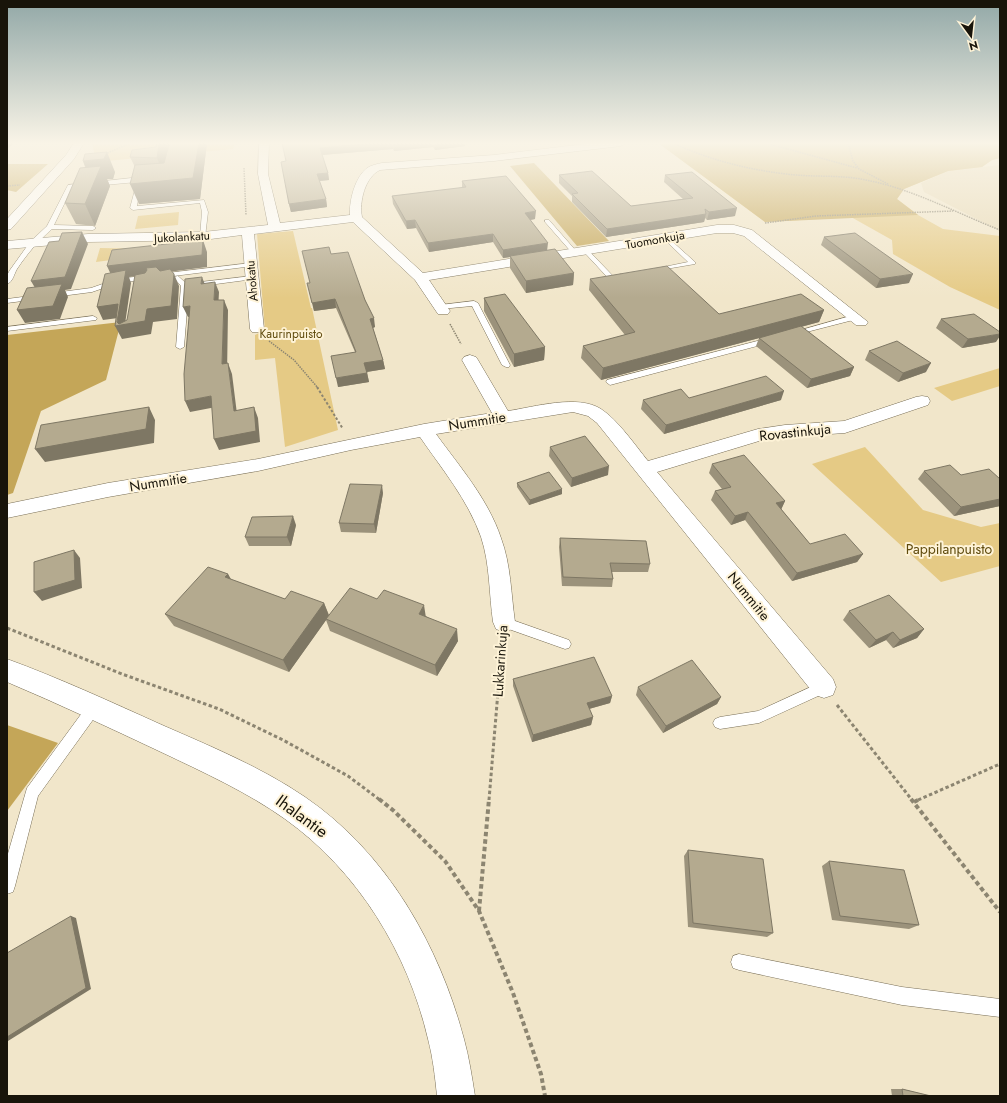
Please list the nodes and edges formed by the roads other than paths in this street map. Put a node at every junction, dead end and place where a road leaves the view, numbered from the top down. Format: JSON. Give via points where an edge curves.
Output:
{"nodes":[{"id":1,"x":36,"y":194,"type":"edge"},
{"id":2,"x":66,"y":194,"type":"edge"},
{"id":3,"x":136,"y":194,"type":"edge"},
{"id":4,"x":268,"y":194,"type":"edge"},
{"id":5,"x":358,"y":194,"type":"edge"},
{"id":6,"x":356,"y":218,"type":"junction"},
{"id":7,"x":547,"y":221,"type":"dead end"},
{"id":8,"x":7,"y":226,"type":"edge"},
{"id":9,"x":50,"y":227,"type":"junction"},
{"id":10,"x":275,"y":227,"type":"junction"},
{"id":11,"x":93,"y":228,"type":"dead end"},
{"id":12,"x":248,"y":232,"type":"junction"},
{"id":13,"x":203,"y":236,"type":"junction"},
{"id":14,"x":666,"y":238,"type":"junction"},
{"id":15,"x":32,"y":243,"type":"junction"},
{"id":16,"x":7,"y":245,"type":"edge"},
{"id":17,"x":580,"y":252,"type":"junction"},
{"id":18,"x":252,"y":271,"type":"junction"},
{"id":19,"x":648,"y":272,"type":"edge"},
{"id":20,"x":626,"y":276,"type":"edge"},
{"id":21,"x":420,"y":277,"type":"junction"},
{"id":22,"x":7,"y":282,"type":"edge"},
{"id":23,"x":136,"y":284,"type":"edge"},
{"id":24,"x":185,"y":286,"type":"junction"},
{"id":25,"x":7,"y":301,"type":"edge"},
{"id":26,"x":442,"y":309,"type":"joint"},
{"id":27,"x":93,"y":318,"type":"dead end"},
{"id":28,"x":858,"y":319,"type":"joint"},
{"id":29,"x":7,"y":329,"type":"edge"},
{"id":30,"x":257,"y":330,"type":"road end"},
{"id":31,"x":180,"y":347,"type":"dead end"},
{"id":32,"x":470,"y":360,"type":"road end"},
{"id":33,"x":506,"y":365,"type":"dead end"},
{"id":34,"x":610,"y":382,"type":"edge"},
{"id":35,"x":922,"y":401,"type":"dead end"},
{"id":36,"x":503,"y":417,"type":"junction"},
{"id":37,"x":424,"y":430,"type":"junction"},
{"id":38,"x":644,"y":469,"type":"junction"},
{"id":39,"x":7,"y":511,"type":"edge"},
{"id":40,"x":504,"y":622,"type":"joint"},
{"id":41,"x":565,"y":644,"type":"dead end"},
{"id":42,"x":7,"y":670,"type":"edge"},
{"id":43,"x":824,"y":688,"type":"joint"},
{"id":44,"x":95,"y":706,"type":"junction"},
{"id":45,"x":720,"y":723,"type":"dead end"},
{"id":46,"x":7,"y":886,"type":"edge"},
{"id":47,"x":738,"y":962,"type":"dead end"},
{"id":48,"x":1000,"y":1008,"type":"edge"},
{"id":49,"x":456,"y":1096,"type":"edge"}],
"edges":[{"from":1,"to":8,"type":"street"},
{"from":2,"to":9,"type":"lane"},
{"from":3,"to":13,"type":"lane","via":[[133,208],[202,200],[205,212]]},
{"from":4,"to":10,"type":"street"},
{"from":5,"to":6,"type":"street","via":[[355,205]]},
{"from":6,"to":10,"type":"street","name":"Jukolankatu"},
{"from":6,"to":21,"type":"street"},
{"from":7,"to":17,"type":"lane"},
{"from":9,"to":11,"type":"lane"},
{"from":9,"to":15,"type":"lane"},
{"from":10,"to":12,"type":"street","name":"Jukolankatu"},
{"from":12,"to":13,"type":"street","name":"Jukolankatu"},
{"from":12,"to":18,"type":"street","name":"Ahokatu"},
{"from":13,"to":15,"type":"street","name":"Jukolankatu"},
{"from":14,"to":17,"type":"street","name":"Tuomonkuja"},
{"from":14,"to":19,"type":"lane","via":[[693,264]]},
{"from":14,"to":28,"type":"street","name":"Tuomonkuja","via":[[717,229],[741,230]]},
{"from":15,"to":16,"type":"street","name":"Jukolankatu"},
{"from":15,"to":22,"type":"lane"},
{"from":17,"to":20,"type":"lane","via":[[611,278]]},
{"from":17,"to":21,"type":"street","name":"Tuomonkuja"},
{"from":18,"to":24,"type":"lane"},
{"from":18,"to":25,"type":"lane","via":[[117,281],[92,290]]},
{"from":18,"to":30,"type":"street","name":"Ahokatu"},
{"from":21,"to":26,"type":"street"},
{"from":23,"to":24,"type":"lane","via":[[178,278]]},
{"from":24,"to":31,"type":"lane"},
{"from":26,"to":33,"type":"lane","via":[[474,303]]},
{"from":27,"to":29,"type":"lane"},
{"from":28,"to":34,"type":"lane","via":[[782,336]]},
{"from":32,"to":36,"type":"street"},
{"from":35,"to":38,"type":"street","name":"Rovastinkuja","via":[[845,427],[758,435]]},
{"from":36,"to":37,"type":"street","name":"Nummitie"},
{"from":36,"to":38,"type":"street","name":"Nummitie","via":[[560,408],[584,408],[603,419]]},
{"from":37,"to":39,"type":"street","name":"Nummitie","via":[[258,465],[108,490]]},
{"from":37,"to":40,"type":"street","name":"Lukkarinkuja","via":[[477,508],[491,537]]},
{"from":38,"to":43,"type":"street","name":"Nummitie"},
{"from":40,"to":41,"type":"lane"},
{"from":42,"to":44,"type":"street","name":"Ihalantie"},
{"from":43,"to":45,"type":"lane","via":[[759,717]]},
{"from":44,"to":46,"type":"lane","via":[[32,793]]},
{"from":44,"to":49,"type":"street","name":"Ihalantie","via":[[235,774],[280,799],[310,819],[347,852],[391,909],[417,957],[432,992],[446,1038]]},
{"from":47,"to":48,"type":"lane","via":[[861,988],[974,1007]]}]}
